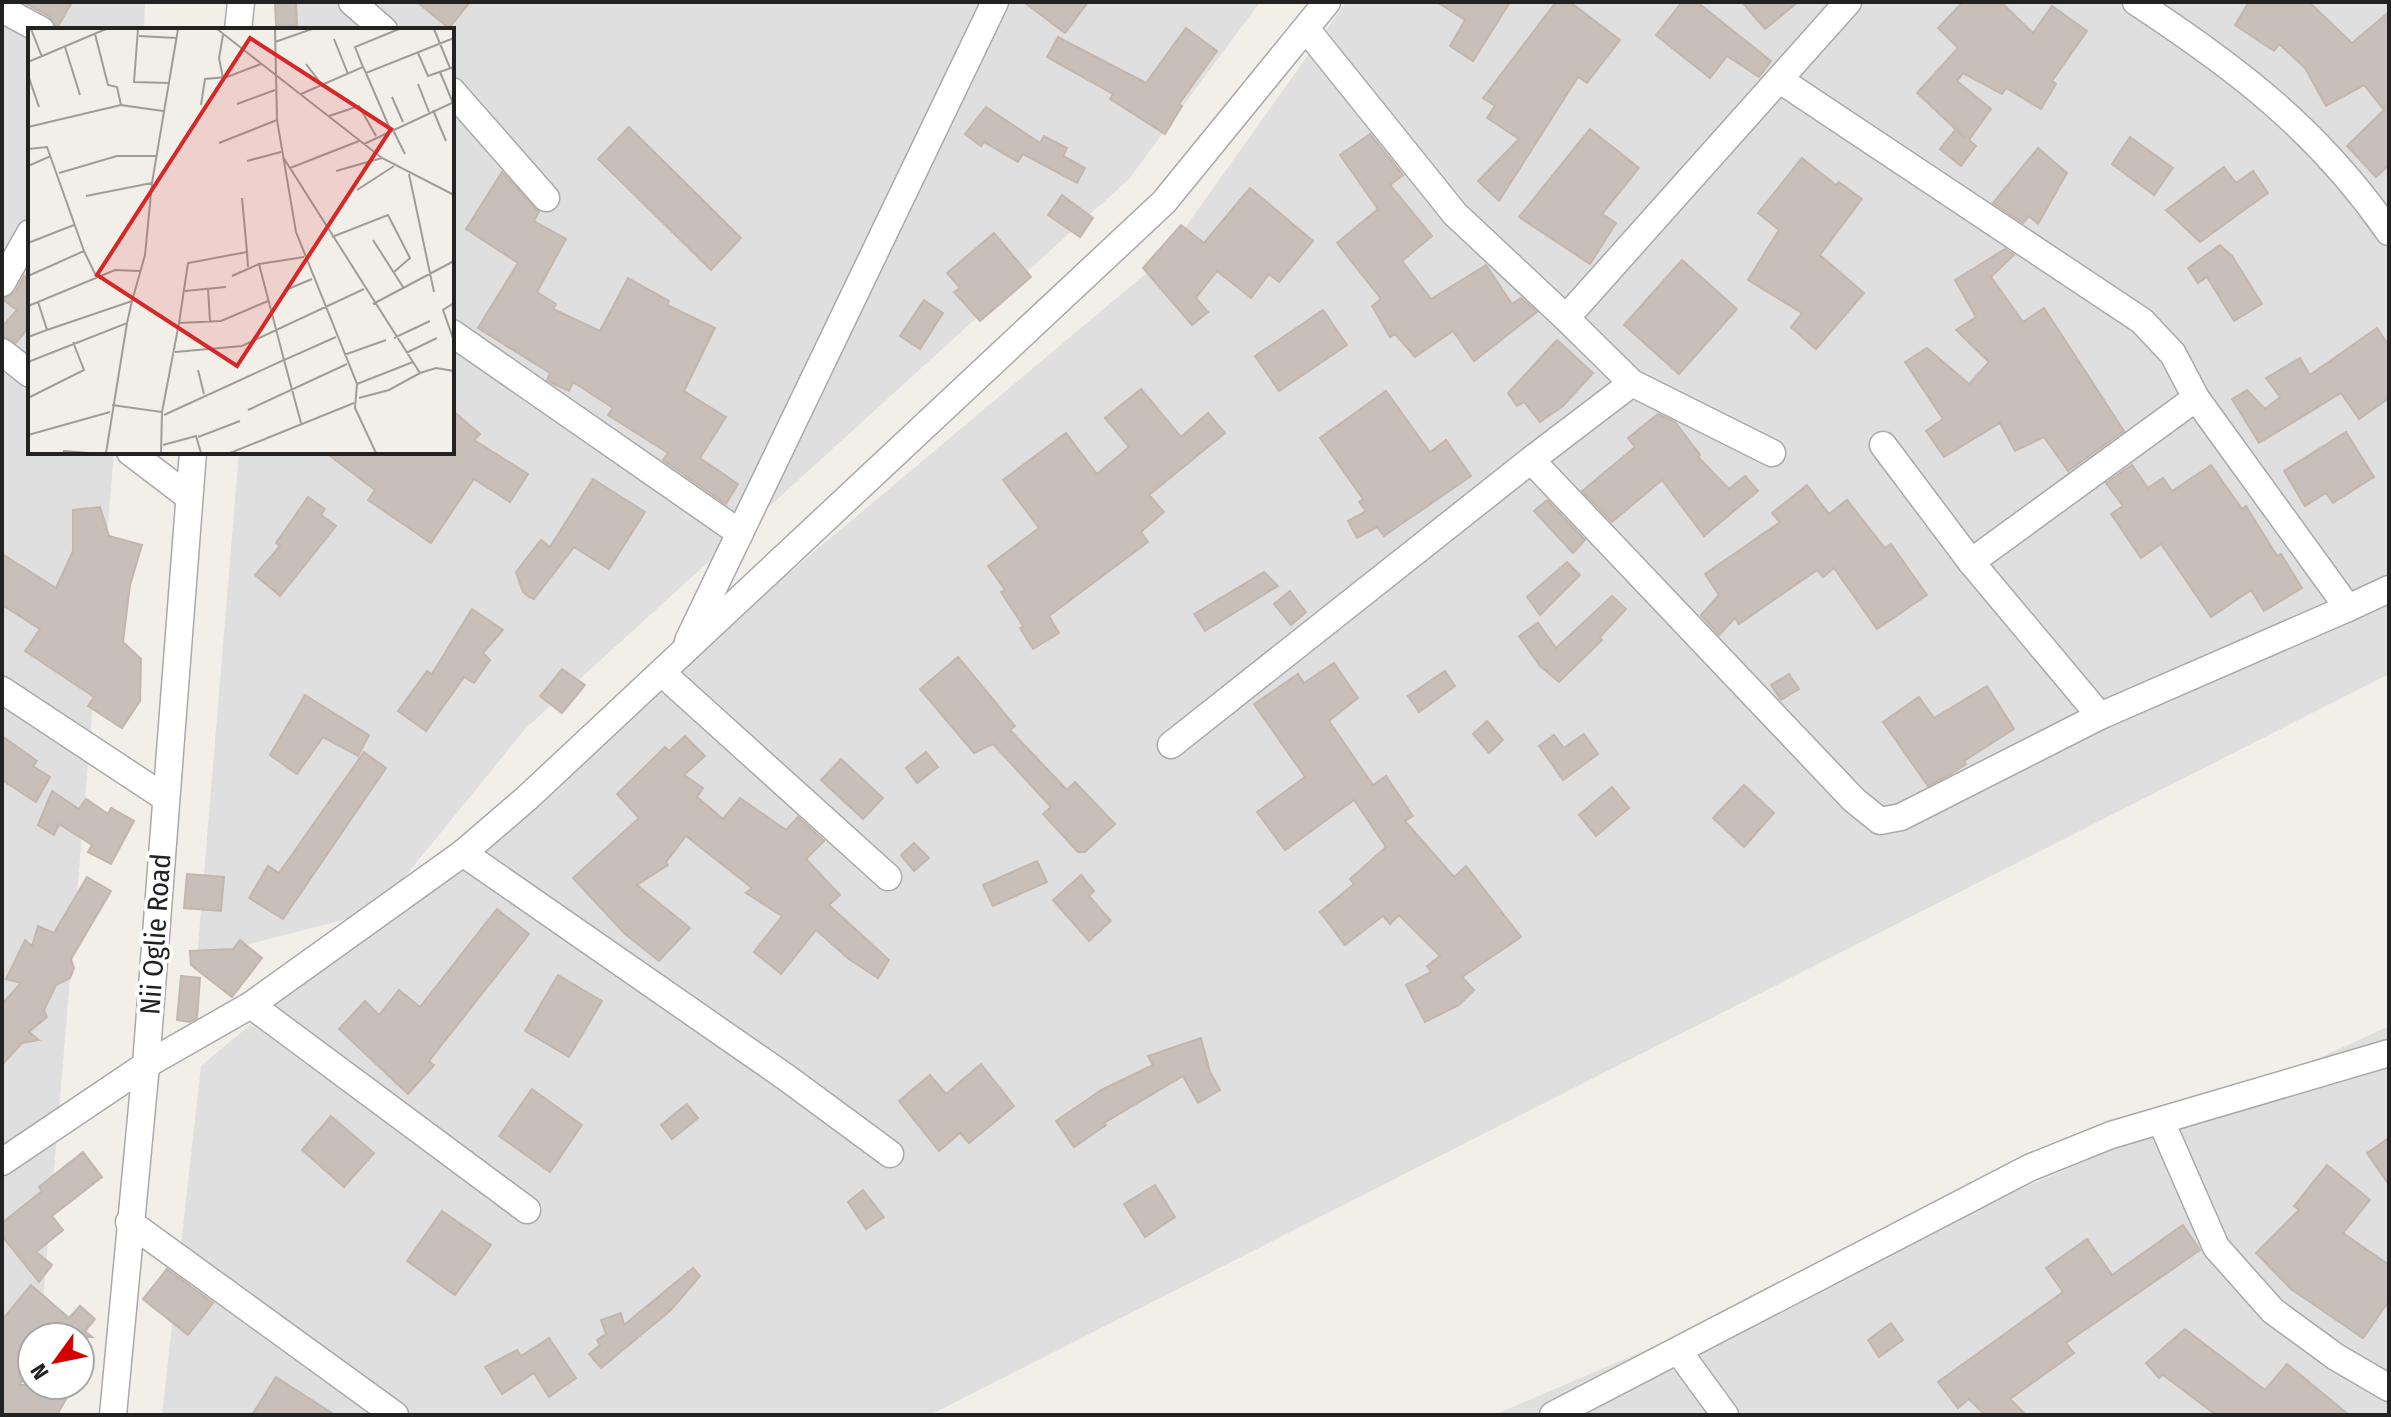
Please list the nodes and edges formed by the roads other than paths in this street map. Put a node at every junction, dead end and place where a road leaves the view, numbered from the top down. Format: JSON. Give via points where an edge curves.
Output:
{"nodes":[{"id":1,"x":241,"y":2,"type":"edge"},
{"id":2,"x":352,"y":2,"type":"edge"},
{"id":3,"x":995,"y":2,"type":"edge"},
{"id":4,"x":1327,"y":2,"type":"edge"},
{"id":5,"x":1848,"y":2,"type":"edge"},
{"id":6,"x":2136,"y":2,"type":"edge"},
{"id":7,"x":2,"y":10,"type":"edge"},
{"id":8,"x":37,"y":28,"type":"edge"},
{"id":9,"x":238,"y":28,"type":"edge"},
{"id":10,"x":382,"y":28,"type":"edge"},
{"id":11,"x":1307,"y":30,"type":"junction"},
{"id":12,"x":1780,"y":80,"type":"junction"},
{"id":13,"x":454,"y":93,"type":"edge"},
{"id":14,"x":546,"y":198,"type":"dead end"},
{"id":15,"x":2389,"y":232,"type":"edge"},
{"id":16,"x":28,"y":237,"type":"edge"},
{"id":17,"x":2,"y":283,"type":"edge"},
{"id":18,"x":1566,"y":318,"type":"junction"},
{"id":19,"x":454,"y":334,"type":"edge"},
{"id":20,"x":2,"y":352,"type":"edge"},
{"id":21,"x":28,"y":372,"type":"edge"},
{"id":22,"x":1632,"y":383,"type":"junction"},
{"id":23,"x":2196,"y":398,"type":"junction"},
{"id":24,"x":1883,"y":445,"type":"dead end"},
{"id":25,"x":1772,"y":453,"type":"dead end"},
{"id":26,"x":133,"y":454,"type":"edge"},
{"id":27,"x":193,"y":454,"type":"edge"},
{"id":28,"x":1531,"y":460,"type":"junction"},
{"id":29,"x":189,"y":497,"type":"junction"},
{"id":30,"x":740,"y":533,"type":"junction"},
{"id":31,"x":1971,"y":562,"type":"junction"},
{"id":32,"x":2389,"y":589,"type":"edge"},
{"id":33,"x":2348,"y":608,"type":"junction"},
{"id":34,"x":682,"y":655,"type":"junction"},
{"id":35,"x":662,"y":673,"type":"junction"},
{"id":36,"x":2,"y":690,"type":"edge"},
{"id":37,"x":2100,"y":716,"type":"junction"},
{"id":38,"x":1171,"y":745,"type":"dead end"},
{"id":39,"x":164,"y":797,"type":"junction"},
{"id":40,"x":463,"y":853,"type":"junction"},
{"id":41,"x":888,"y":877,"type":"dead end"},
{"id":42,"x":251,"y":1005,"type":"junction"},
{"id":43,"x":2389,"y":1053,"type":"edge"},
{"id":44,"x":146,"y":1065,"type":"junction"},
{"id":45,"x":2161,"y":1121,"type":"junction"},
{"id":46,"x":890,"y":1154,"type":"dead end"},
{"id":47,"x":2,"y":1162,"type":"edge"},
{"id":48,"x":527,"y":1210,"type":"dead end"},
{"id":49,"x":129,"y":1222,"type":"junction"},
{"id":50,"x":1679,"y":1352,"type":"junction"},
{"id":51,"x":2389,"y":1388,"type":"edge"},
{"id":52,"x":113,"y":1415,"type":"edge"},
{"id":53,"x":395,"y":1415,"type":"edge"},
{"id":54,"x":1553,"y":1415,"type":"edge"},
{"id":55,"x":1725,"y":1415,"type":"edge"}],
"edges":[{"from":1,"to":9,"type":"street"},
{"from":2,"to":10,"type":"street"},
{"from":3,"to":30,"type":"street"},
{"from":4,"to":11,"type":"street"},
{"from":5,"to":12,"type":"street"},
{"from":6,"to":15,"type":"street","via":[[2219,57],[2302,125]]},
{"from":7,"to":8,"type":"street"},
{"from":11,"to":18,"type":"street","via":[[1455,214]]},
{"from":11,"to":34,"type":"street","via":[[1164,202]]},
{"from":12,"to":18,"type":"street"},
{"from":12,"to":23,"type":"street","via":[[2142,321],[2173,354]]},
{"from":13,"to":14,"type":"street"},
{"from":16,"to":17,"type":"street"},
{"from":18,"to":22,"type":"street"},
{"from":19,"to":30,"type":"street"},
{"from":20,"to":21,"type":"street"},
{"from":22,"to":25,"type":"street"},
{"from":22,"to":28,"type":"street"},
{"from":23,"to":31,"type":"street"},
{"from":23,"to":33,"type":"street"},
{"from":24,"to":31,"type":"street"},
{"from":26,"to":29,"type":"street"},
{"from":27,"to":29,"type":"street","name":"Nii Oglie Road"},
{"from":28,"to":37,"type":"street","via":[[1854,800],[1880,821],[1901,817]]},
{"from":28,"to":38,"type":"street"},
{"from":29,"to":39,"type":"street","name":"Nii Oglie Road"},
{"from":30,"to":34,"type":"street"},
{"from":31,"to":37,"type":"street"},
{"from":32,"to":33,"type":"street"},
{"from":33,"to":37,"type":"street"},
{"from":34,"to":35,"type":"street"},
{"from":35,"to":40,"type":"street"},
{"from":35,"to":41,"type":"street"},
{"from":36,"to":39,"type":"street"},
{"from":39,"to":44,"type":"street","name":"Nii Oglie Road"},
{"from":40,"to":42,"type":"street"},
{"from":40,"to":46,"type":"street"},
{"from":42,"to":44,"type":"street"},
{"from":42,"to":48,"type":"street"},
{"from":43,"to":45,"type":"street"},
{"from":44,"to":47,"type":"street"},
{"from":44,"to":49,"type":"street","name":"Nii Oglie Road"},
{"from":45,"to":50,"type":"street","via":[[2029,1168]]},
{"from":45,"to":51,"type":"street","via":[[2216,1247],[2273,1311]]},
{"from":49,"to":52,"type":"street","name":"Nii Oglie Road"},
{"from":49,"to":53,"type":"street"},
{"from":50,"to":54,"type":"street"},
{"from":50,"to":55,"type":"street"}]}
